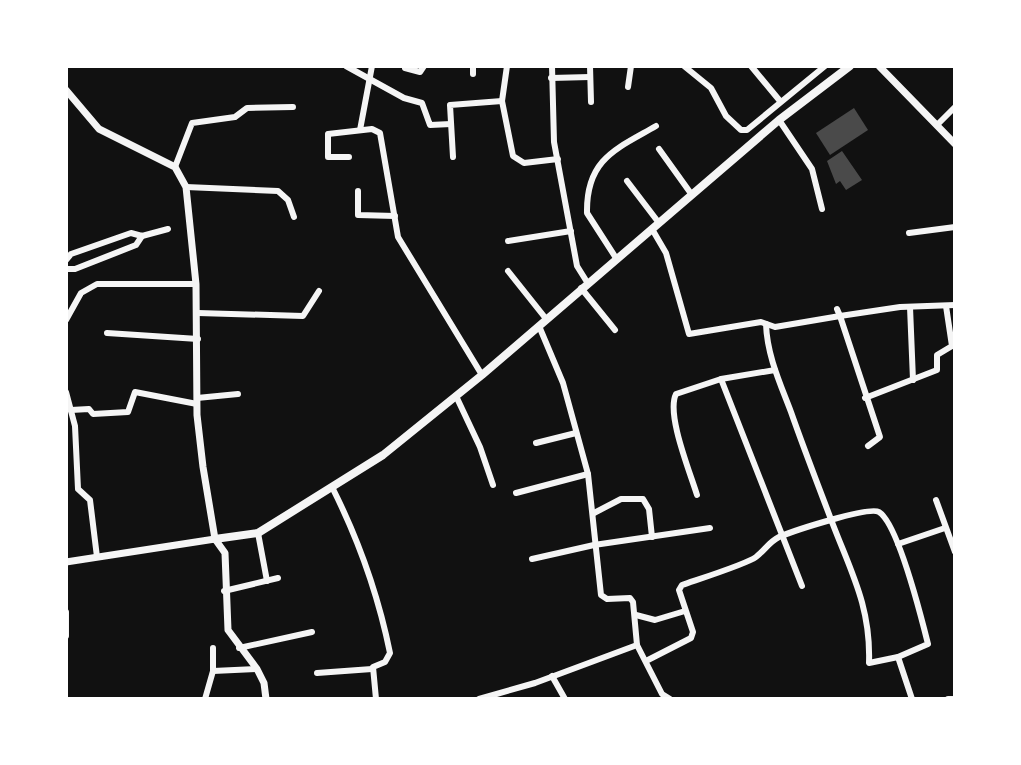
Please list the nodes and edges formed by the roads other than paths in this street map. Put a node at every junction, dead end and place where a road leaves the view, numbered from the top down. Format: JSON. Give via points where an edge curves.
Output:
{"nodes":[{"id":1,"x":346,"y":66,"type":"edge"},
{"id":2,"x":372,"y":66,"type":"edge"},
{"id":3,"x":424,"y":66,"type":"edge"},
{"id":4,"x":507,"y":66,"type":"edge"},
{"id":5,"x":552,"y":66,"type":"edge"},
{"id":6,"x":590,"y":66,"type":"edge"},
{"id":7,"x":631,"y":66,"type":"edge"},
{"id":8,"x":684,"y":66,"type":"edge"},
{"id":9,"x":751,"y":66,"type":"edge"},
{"id":10,"x":809,"y":66,"type":"edge"},
{"id":11,"x":825,"y":66,"type":"edge"},
{"id":12,"x":850,"y":66,"type":"edge"},
{"id":13,"x":879,"y":66,"type":"edge"},
{"id":14,"x":405,"y":68,"type":"dead end"},
{"id":15,"x":815,"y":74,"type":"junction"},
{"id":16,"x":590,"y":77,"type":"junction"},
{"id":17,"x":551,"y":78,"type":"junction"},
{"id":18,"x":370,"y":79,"type":"junction"},
{"id":19,"x":628,"y":87,"type":"dead end"},
{"id":20,"x":66,"y":90,"type":"edge"},
{"id":21,"x":502,"y":101,"type":"junction"},
{"id":22,"x":780,"y":101,"type":"junction"},
{"id":23,"x":591,"y":102,"type":"dead end"},
{"id":24,"x":293,"y":107,"type":"dead end"},
{"id":25,"x":955,"y":107,"type":"edge"},
{"id":26,"x":779,"y":120,"type":"junction"},
{"id":27,"x":451,"y":124,"type":"junction"},
{"id":28,"x":937,"y":125,"type":"junction"},
{"id":29,"x":656,"y":126,"type":"dead end"},
{"id":30,"x":360,"y":130,"type":"junction"},
{"id":31,"x":955,"y":144,"type":"edge"},
{"id":32,"x":659,"y":149,"type":"dead end"},
{"id":33,"x":349,"y":157,"type":"dead end"},
{"id":34,"x":453,"y":157,"type":"dead end"},
{"id":35,"x":558,"y":159,"type":"junction"},
{"id":36,"x":175,"y":167,"type":"junction"},
{"id":37,"x":627,"y":181,"type":"dead end"},
{"id":38,"x":186,"y":187,"type":"junction"},
{"id":39,"x":358,"y":191,"type":"dead end"},
{"id":40,"x":692,"y":195,"type":"junction"},
{"id":41,"x":822,"y":209,"type":"dead end"},
{"id":42,"x":395,"y":216,"type":"junction"},
{"id":43,"x":294,"y":217,"type":"dead end"},
{"id":44,"x":656,"y":226,"type":"junction"},
{"id":45,"x":955,"y":227,"type":"edge"},
{"id":46,"x":168,"y":229,"type":"dead end"},
{"id":47,"x":571,"y":231,"type":"junction"},
{"id":48,"x":909,"y":233,"type":"dead end"},
{"id":49,"x":142,"y":236,"type":"junction"},
{"id":50,"x":508,"y":241,"type":"dead end"},
{"id":51,"x":616,"y":258,"type":"junction"},
{"id":52,"x":66,"y":260,"type":"edge"},
{"id":53,"x":66,"y":269,"type":"edge"},
{"id":54,"x":508,"y":271,"type":"dead end"},
{"id":55,"x":196,"y":284,"type":"junction"},
{"id":56,"x":584,"y":285,"type":"junction"},
{"id":57,"x":319,"y":291,"type":"dead end"},
{"id":58,"x":955,"y":305,"type":"edge"},
{"id":59,"x":946,"y":306,"type":"junction"},
{"id":60,"x":910,"y":307,"type":"junction"},
{"id":61,"x":839,"y":312,"type":"junction"},
{"id":62,"x":198,"y":313,"type":"junction"},
{"id":63,"x":66,"y":320,"type":"edge"},
{"id":64,"x":543,"y":323,"type":"junction"},
{"id":65,"x":766,"y":324,"type":"junction"},
{"id":66,"x":615,"y":330,"type":"dead end"},
{"id":67,"x":107,"y":333,"type":"dead end"},
{"id":68,"x":198,"y":339,"type":"junction"},
{"id":69,"x":775,"y":370,"type":"junction"},
{"id":70,"x":482,"y":375,"type":"junction"},
{"id":71,"x":721,"y":379,"type":"junction"},
{"id":72,"x":913,"y":380,"type":"junction"},
{"id":73,"x":66,"y":392,"type":"edge"},
{"id":74,"x":238,"y":394,"type":"dead end"},
{"id":75,"x":456,"y":396,"type":"junction"},
{"id":76,"x":865,"y":398,"type":"junction"},
{"id":77,"x":197,"y":401,"type":"junction"},
{"id":78,"x":71,"y":410,"type":"junction"},
{"id":79,"x":576,"y":433,"type":"junction"},
{"id":80,"x":536,"y":443,"type":"dead end"},
{"id":81,"x":868,"y":446,"type":"dead end"},
{"id":82,"x":588,"y":474,"type":"junction"},
{"id":83,"x":493,"y":485,"type":"dead end"},
{"id":84,"x":333,"y":489,"type":"junction"},
{"id":85,"x":516,"y":493,"type":"dead end"},
{"id":86,"x":697,"y":495,"type":"dead end"},
{"id":87,"x":936,"y":500,"type":"dead end"},
{"id":88,"x":594,"y":513,"type":"junction"},
{"id":89,"x":832,"y":522,"type":"junction"},
{"id":90,"x":710,"y":528,"type":"dead end"},
{"id":91,"x":945,"y":528,"type":"junction"},
{"id":92,"x":258,"y":533,"type":"junction"},
{"id":93,"x":952,"y":535,"type":"edge"},
{"id":94,"x":781,"y":536,"type":"junction"},
{"id":95,"x":652,"y":537,"type":"junction"},
{"id":96,"x":215,"y":539,"type":"junction"},
{"id":97,"x":898,"y":544,"type":"junction"},
{"id":98,"x":594,"y":545,"type":"junction"},
{"id":99,"x":955,"y":552,"type":"edge"},
{"id":100,"x":97,"y":557,"type":"junction"},
{"id":101,"x":532,"y":559,"type":"dead end"},
{"id":102,"x":66,"y":562,"type":"edge"},
{"id":103,"x":278,"y":578,"type":"dead end"},
{"id":104,"x":267,"y":581,"type":"junction"},
{"id":105,"x":802,"y":586,"type":"dead end"},
{"id":106,"x":224,"y":591,"type":"junction"},
{"id":107,"x":685,"y":611,"type":"junction"},
{"id":108,"x":66,"y":612,"type":"edge"},
{"id":109,"x":636,"y":615,"type":"junction"},
{"id":110,"x":312,"y":632,"type":"dead end"},
{"id":111,"x":66,"y":636,"type":"edge"},
{"id":112,"x":637,"y":645,"type":"junction"},
{"id":113,"x":213,"y":648,"type":"dead end"},
{"id":114,"x":239,"y":648,"type":"junction"},
{"id":115,"x":898,"y":657,"type":"junction"},
{"id":116,"x":646,"y":661,"type":"junction"},
{"id":117,"x":257,"y":669,"type":"junction"},
{"id":118,"x":372,"y":669,"type":"junction"},
{"id":119,"x":213,"y":671,"type":"junction"},
{"id":120,"x":317,"y":673,"type":"dead end"},
{"id":121,"x":552,"y":676,"type":"junction"},
{"id":122,"x":517,"y":689,"type":"junction"},
{"id":123,"x":205,"y":699,"type":"edge"},
{"id":124,"x":266,"y":699,"type":"edge"},
{"id":125,"x":376,"y":699,"type":"edge"},
{"id":126,"x":479,"y":699,"type":"edge"},
{"id":127,"x":520,"y":699,"type":"edge"},
{"id":128,"x":565,"y":699,"type":"edge"},
{"id":129,"x":670,"y":699,"type":"edge"},
{"id":130,"x":912,"y":699,"type":"edge"}],
"edges":[{"from":1,"to":18,"type":"street"},
{"from":2,"to":18,"type":"street"},
{"from":3,"to":14,"type":"street","via":[[420,72]]},
{"from":4,"to":21,"type":"street"},
{"from":5,"to":17,"type":"street"},
{"from":6,"to":16,"type":"street"},
{"from":7,"to":19,"type":"street"},
{"from":8,"to":22,"type":"street","via":[[711,88],[741,130]]},
{"from":9,"to":22,"type":"street"},
{"from":10,"to":15,"type":"street"},
{"from":11,"to":15,"type":"street"},
{"from":12,"to":26,"type":"main road"},
{"from":13,"to":28,"type":"street"},
{"from":15,"to":22,"type":"street"},
{"from":16,"to":17,"type":"street"},
{"from":16,"to":23,"type":"street"},
{"from":17,"to":35,"type":"street"},
{"from":18,"to":27,"type":"street","via":[[424,105],[430,125]]},
{"from":18,"to":30,"type":"street"},
{"from":20,"to":36,"type":"street","via":[[99,129]]},
{"from":21,"to":27,"type":"street","via":[[454,104]]},
{"from":21,"to":35,"type":"street","via":[[518,162]]},
{"from":24,"to":36,"type":"street","via":[[247,108],[235,117],[192,123]]},
{"from":25,"to":28,"type":"street"},
{"from":26,"to":40,"type":"main road"},
{"from":26,"to":41,"type":"street","via":[[812,169]]},
{"from":27,"to":34,"type":"street"},
{"from":28,"to":31,"type":"street"},
{"from":29,"to":51,"type":"street","via":[[606,155],[597,169],[587,213]]},
{"from":30,"to":33,"type":"street","via":[[328,134],[328,157]]},
{"from":30,"to":42,"type":"street","via":[[380,133]]},
{"from":32,"to":40,"type":"street"},
{"from":35,"to":47,"type":"street"},
{"from":36,"to":38,"type":"street"},
{"from":37,"to":44,"type":"street"},
{"from":38,"to":43,"type":"street","via":[[278,191]]},
{"from":38,"to":55,"type":"street"},
{"from":39,"to":42,"type":"street","via":[[358,215]]},
{"from":40,"to":44,"type":"main road"},
{"from":42,"to":70,"type":"street","via":[[398,237],[413,266]]},
{"from":44,"to":51,"type":"main road"},
{"from":44,"to":65,"type":"street","via":[[689,334]]},
{"from":45,"to":48,"type":"street"},
{"from":46,"to":49,"type":"street"},
{"from":47,"to":50,"type":"street"},
{"from":47,"to":56,"type":"street"},
{"from":49,"to":52,"type":"street","via":[[131,233]]},
{"from":49,"to":53,"type":"street","via":[[136,245]]},
{"from":51,"to":56,"type":"main road"},
{"from":54,"to":64,"type":"street"},
{"from":55,"to":62,"type":"street"},
{"from":55,"to":63,"type":"street","via":[[97,284],[81,293]]},
{"from":56,"to":64,"type":"main road"},
{"from":56,"to":66,"type":"street"},
{"from":57,"to":62,"type":"street","via":[[303,316]]},
{"from":58,"to":59,"type":"street"},
{"from":59,"to":60,"type":"street"},
{"from":59,"to":72,"type":"street","via":[[952,346],[937,355],[934,372]]},
{"from":60,"to":61,"type":"street"},
{"from":60,"to":72,"type":"street"},
{"from":61,"to":65,"type":"street","via":[[775,327]]},
{"from":61,"to":76,"type":"street"},
{"from":62,"to":68,"type":"street"},
{"from":64,"to":70,"type":"main road"},
{"from":64,"to":79,"type":"street"},
{"from":65,"to":69,"type":"street"},
{"from":67,"to":68,"type":"street"},
{"from":68,"to":77,"type":"street"},
{"from":69,"to":71,"type":"street"},
{"from":69,"to":89,"type":"street"},
{"from":70,"to":75,"type":"main road"},
{"from":71,"to":86,"type":"street","via":[[676,394],[671,403]]},
{"from":71,"to":94,"type":"street"},
{"from":72,"to":76,"type":"street"},
{"from":73,"to":78,"type":"street"},
{"from":74,"to":77,"type":"street"},
{"from":75,"to":83,"type":"street"},
{"from":75,"to":84,"type":"main road"},
{"from":76,"to":81,"type":"street","via":[[880,437]]},
{"from":77,"to":78,"type":"street","via":[[135,392],[128,412]]},
{"from":77,"to":96,"type":"street"},
{"from":78,"to":100,"type":"street","via":[[78,489],[90,500]]},
{"from":79,"to":80,"type":"street"},
{"from":79,"to":82,"type":"street"},
{"from":82,"to":85,"type":"street"},
{"from":82,"to":88,"type":"street"},
{"from":84,"to":92,"type":"main road"},
{"from":84,"to":118,"type":"street","via":[[380,604],[389,658]]},
{"from":87,"to":91,"type":"street"},
{"from":88,"to":95,"type":"street","via":[[621,499],[643,499]]},
{"from":88,"to":98,"type":"street"},
{"from":89,"to":94,"type":"street"},
{"from":89,"to":97,"type":"street","via":[[863,510],[879,512]]},
{"from":89,"to":115,"type":"street","via":[[866,606],[869,663]]},
{"from":90,"to":95,"type":"street"},
{"from":91,"to":93,"type":"street"},
{"from":91,"to":97,"type":"street"},
{"from":92,"to":96,"type":"main road"},
{"from":92,"to":104,"type":"street"},
{"from":93,"to":99,"type":"street"},
{"from":94,"to":105,"type":"street"},
{"from":94,"to":107,"type":"street","via":[[755,558],[682,585]]},
{"from":95,"to":98,"type":"street"},
{"from":96,"to":100,"type":"street"},
{"from":96,"to":106,"type":"street","via":[[225,553]]},
{"from":97,"to":115,"type":"street","via":[[928,644]]},
{"from":98,"to":101,"type":"street"},
{"from":98,"to":109,"type":"street","via":[[601,595],[630,598]]},
{"from":100,"to":102,"type":"street"},
{"from":103,"to":104,"type":"street"},
{"from":104,"to":106,"type":"street"},
{"from":106,"to":114,"type":"street","via":[[228,630]]},
{"from":107,"to":109,"type":"street","via":[[655,620]]},
{"from":107,"to":116,"type":"street","via":[[691,638]]},
{"from":108,"to":111,"type":"street"},
{"from":109,"to":112,"type":"street"},
{"from":110,"to":114,"type":"street"},
{"from":112,"to":116,"type":"street"},
{"from":112,"to":121,"type":"street"},
{"from":113,"to":119,"type":"street"},
{"from":114,"to":117,"type":"street"},
{"from":115,"to":130,"type":"street"},
{"from":116,"to":129,"type":"street","via":[[662,694]]},
{"from":117,"to":119,"type":"street"},
{"from":117,"to":124,"type":"street"},
{"from":118,"to":120,"type":"street"},
{"from":118,"to":125,"type":"street"},
{"from":119,"to":123,"type":"street"},
{"from":121,"to":122,"type":"street"},
{"from":121,"to":128,"type":"street"},
{"from":122,"to":126,"type":"street"},
{"from":122,"to":127,"type":"street"}]}
